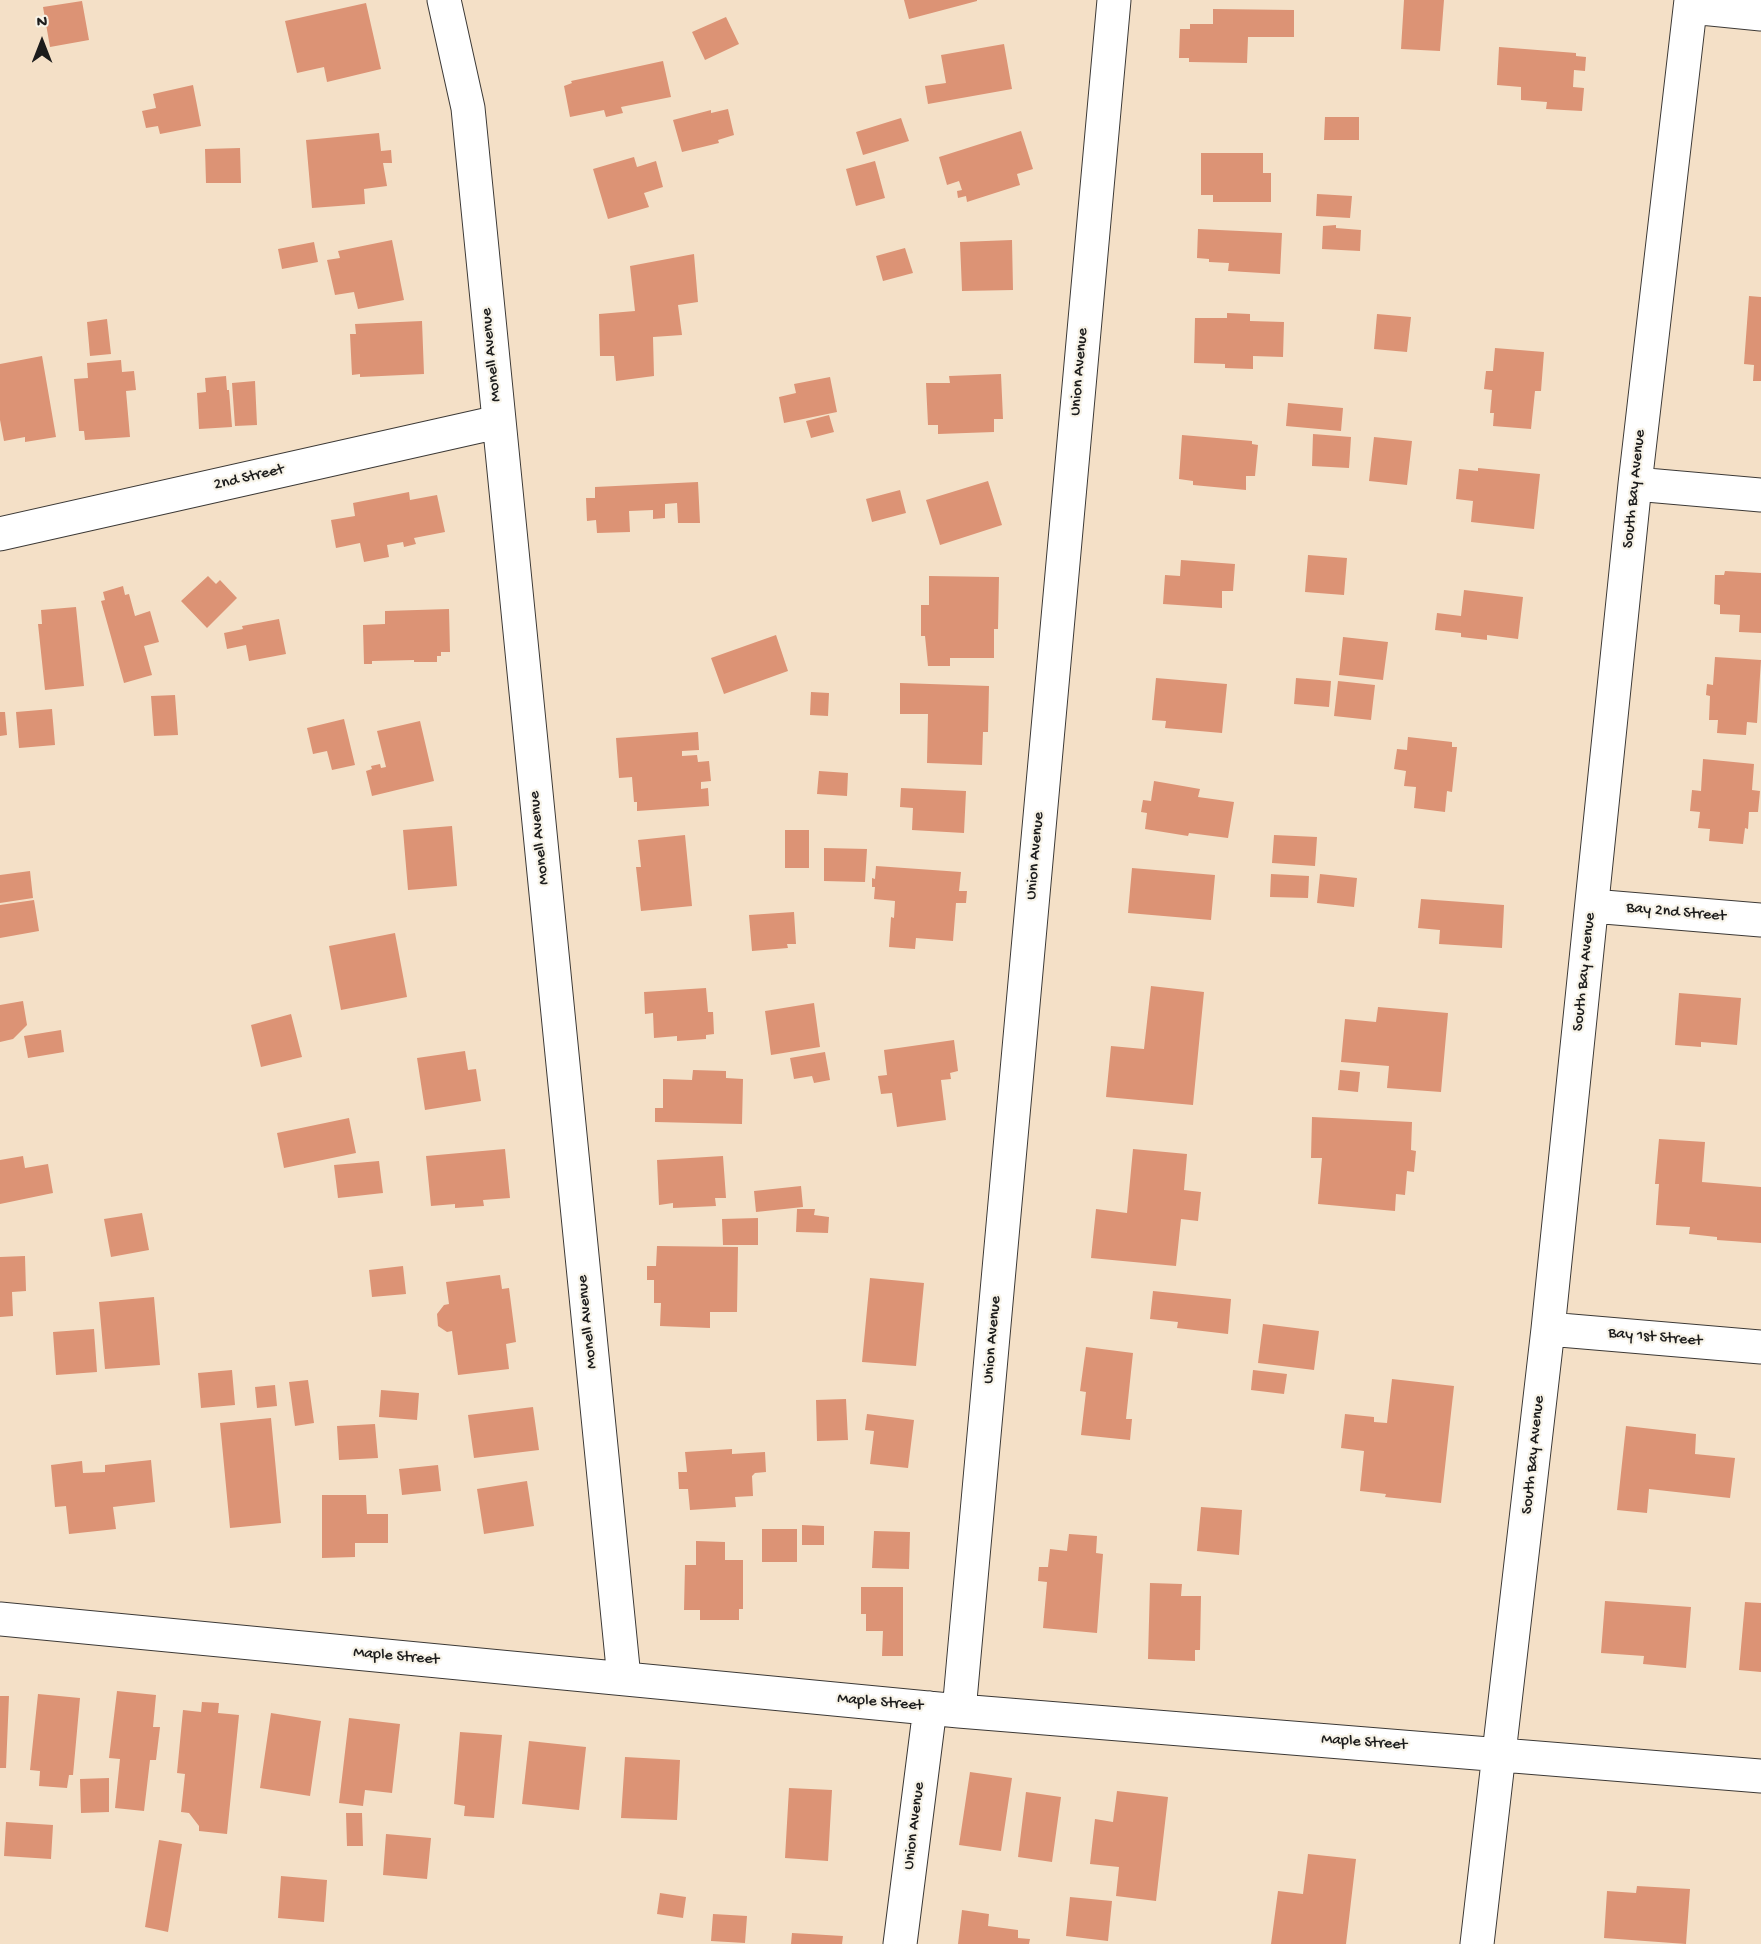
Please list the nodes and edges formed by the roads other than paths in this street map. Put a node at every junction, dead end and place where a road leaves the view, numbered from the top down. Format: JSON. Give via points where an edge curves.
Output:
{"nodes":[{"id":1,"x":444,"y":0,"type":"edge"},
{"id":2,"x":1113,"y":0,"type":"edge"},
{"id":3,"x":1691,"y":3,"type":"edge"},
{"id":4,"x":1761,"y":14,"type":"edge"},
{"id":5,"x":498,"y":422,"type":"junction"},
{"id":6,"x":1635,"y":484,"type":"junction"},
{"id":7,"x":1761,"y":495,"type":"edge"},
{"id":8,"x":0,"y":534,"type":"edge"},
{"id":9,"x":1592,"y":906,"type":"junction"},
{"id":10,"x":1761,"y":920,"type":"edge"},
{"id":11,"x":1548,"y":1329,"type":"junction"},
{"id":12,"x":1761,"y":1347,"type":"edge"},
{"id":13,"x":0,"y":1619,"type":"edge"},
{"id":14,"x":624,"y":1678,"type":"junction"},
{"id":15,"x":945,"y":1709,"type":"junction"},
{"id":16,"x":1501,"y":1753,"type":"junction"},
{"id":17,"x":1761,"y":1776,"type":"edge"},
{"id":18,"x":900,"y":1944,"type":"edge"},
{"id":19,"x":1477,"y":1944,"type":"edge"}],
"edges":[{"from":1,"to":5,"type":"street","name":"Monell Avenue","via":[[468,108]]},
{"from":2,"to":15,"type":"street","name":"Union Avenue"},
{"from":3,"to":4,"type":"street"},
{"from":3,"to":6,"type":"street","name":"South Bay Avenue"},
{"from":5,"to":8,"type":"street","name":"2nd Street"},
{"from":5,"to":14,"type":"street","name":"Monell Avenue"},
{"from":6,"to":7,"type":"street"},
{"from":6,"to":9,"type":"street","name":"South Bay Avenue"},
{"from":9,"to":10,"type":"street","name":"Bay 2nd Street"},
{"from":9,"to":11,"type":"street","name":"South Bay Avenue"},
{"from":11,"to":12,"type":"street","name":"Bay 1st Street"},
{"from":11,"to":16,"type":"street","name":"South Bay Avenue"},
{"from":13,"to":14,"type":"street","name":"Maple Street"},
{"from":14,"to":15,"type":"street","name":"Maple Street"},
{"from":15,"to":16,"type":"street","name":"Maple Street"},
{"from":15,"to":18,"type":"street","name":"Union Avenue"},
{"from":16,"to":17,"type":"street","name":"Maple Street"},
{"from":16,"to":19,"type":"street","name":"South Bay Avenue"}]}
